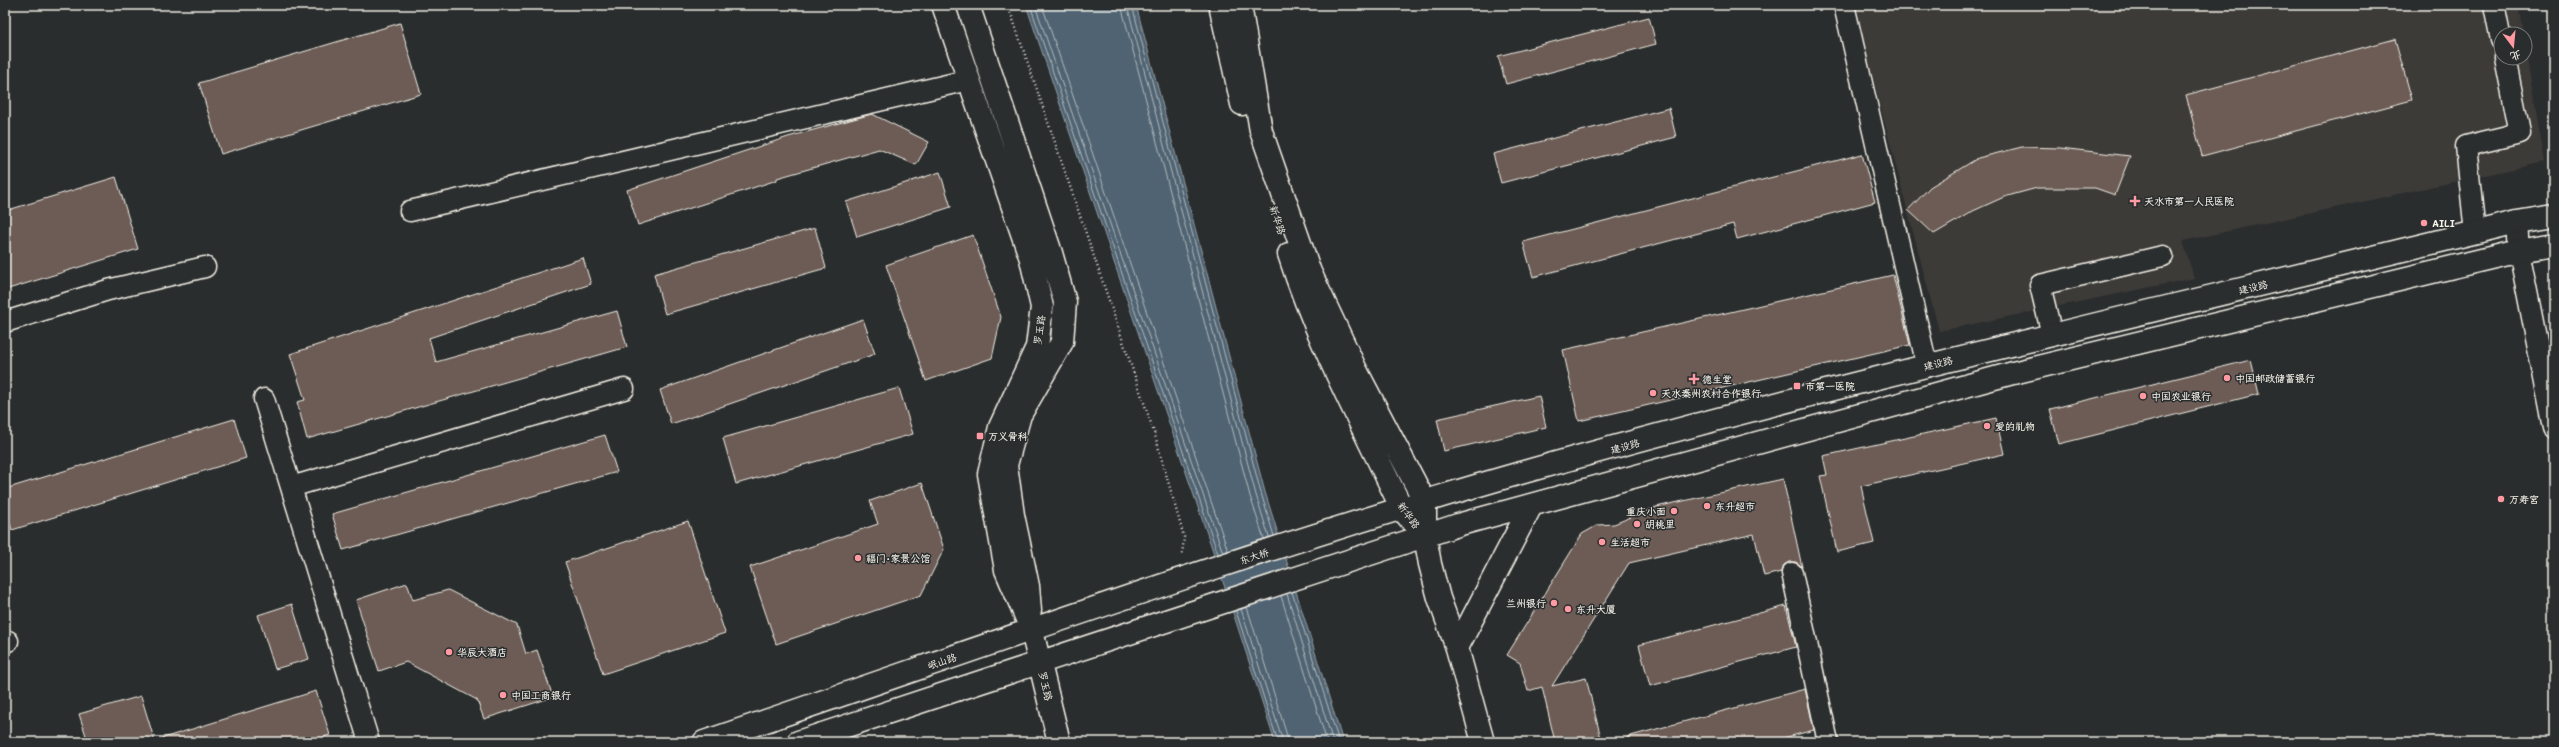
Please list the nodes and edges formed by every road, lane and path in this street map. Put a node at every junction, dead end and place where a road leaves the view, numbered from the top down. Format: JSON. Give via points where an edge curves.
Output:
{"nodes":[{"id":1,"x":943,"y":5,"type":"edge"},
{"id":2,"x":968,"y":5,"type":"edge"},
{"id":3,"x":1008,"y":5,"type":"edge"},
{"id":4,"x":1220,"y":5,"type":"edge"},
{"id":5,"x":1240,"y":5,"type":"edge"},
{"id":6,"x":1844,"y":5,"type":"edge"},
{"id":7,"x":2494,"y":5,"type":"edge"},
{"id":8,"x":2498,"y":26,"type":"edge"},
{"id":9,"x":2507,"y":66,"type":"edge"},
{"id":10,"x":968,"y":80,"type":"junction"},
{"id":11,"x":410,"y":211,"type":"dead end"},
{"id":12,"x":2554,"y":216,"type":"edge"},
{"id":13,"x":2517,"y":222,"type":"junction"},
{"id":14,"x":2475,"y":233,"type":"junction"},
{"id":15,"x":2554,"y":245,"type":"edge"},
{"id":16,"x":2519,"y":251,"type":"junction"},
{"id":17,"x":2163,"y":256,"type":"dead end"},
{"id":18,"x":205,"y":267,"type":"dead end"},
{"id":19,"x":5,"y":322,"type":"edge"},
{"id":20,"x":2052,"y":335,"type":"junction"},
{"id":21,"x":1927,"y":366,"type":"junction"},
{"id":22,"x":624,"y":389,"type":"dead end"},
{"id":23,"x":264,"y":399,"type":"dead end"},
{"id":24,"x":2554,"y":429,"type":"edge"},
{"id":25,"x":291,"y":487,"type":"junction"},
{"id":26,"x":1425,"y":502,"type":"junction"},
{"id":27,"x":1531,"y":506,"type":"junction"},
{"id":28,"x":1402,"y":509,"type":"junction"},
{"id":29,"x":1328,"y":531,"type":"joint"},
{"id":30,"x":1425,"y":536,"type":"junction"},
{"id":31,"x":1792,"y":573,"type":"dead end"},
{"id":32,"x":1180,"y":581,"type":"junction"},
{"id":33,"x":1032,"y":631,"type":"junction"},
{"id":34,"x":1457,"y":648,"type":"junction"},
{"id":35,"x":1040,"y":664,"type":"junction"},
{"id":36,"x":369,"y":742,"type":"edge"},
{"id":37,"x":704,"y":742,"type":"edge"},
{"id":38,"x":798,"y":742,"type":"edge"},
{"id":39,"x":1059,"y":742,"type":"edge"},
{"id":40,"x":1483,"y":742,"type":"edge"},
{"id":41,"x":1828,"y":742,"type":"edge"}],
"edges":[{"from":1,"to":10,"type":"main road","name":"罗玉路"},
{"from":2,"to":33,"type":"main road","name":"罗玉路","via":[[1065,302],[1062,342],[1020,415],[1006,465],[1013,515],[1028,586]]},
{"from":3,"to":32,"type":"path","via":[[1154,432],[1184,537]]},
{"from":4,"to":28,"type":"main road","name":"新华路","via":[[1248,130],[1298,282]]},
{"from":5,"to":26,"type":"main road","name":"新华路","via":[[1261,131],[1310,272],[1355,368]]},
{"from":6,"to":21,"type":"street"},
{"from":7,"to":8,"type":"street"},
{"from":9,"to":14,"type":"street","via":[[2520,133],[2466,146]]},
{"from":10,"to":11,"type":"street"},
{"from":10,"to":33,"type":"main road","name":"罗玉路","via":[[1031,259],[1042,307],[1037,347],[1000,427],[989,474],[1006,570]]},
{"from":12,"to":13,"type":"main road","name":"建设路"},
{"from":13,"to":14,"type":"main road","name":"建设路"},
{"from":13,"to":16,"type":"street"},
{"from":14,"to":20,"type":"main road","name":"建设路"},
{"from":15,"to":16,"type":"main road"},
{"from":16,"to":24,"type":"street"},
{"from":16,"to":27,"type":"main road","via":[[2013,373]]},
{"from":17,"to":20,"type":"street","via":[[2040,285]]},
{"from":18,"to":19,"type":"street","via":[[108,290]]},
{"from":20,"to":21,"type":"main road","name":"建设路"},
{"from":21,"to":26,"type":"main road","name":"建设路","via":[[1533,470]]},
{"from":22,"to":25,"type":"street"},
{"from":23,"to":25,"type":"street"},
{"from":25,"to":36,"type":"street"},
{"from":26,"to":28,"type":"main road","name":"建设路"},
{"from":26,"to":30,"type":"main road","name":"新华路"},
{"from":27,"to":30,"type":"main road"},
{"from":27,"to":34,"type":"main road"},
{"from":28,"to":29,"type":"main road","name":"建设路"},
{"from":28,"to":30,"type":"main road","name":"新华路"},
{"from":29,"to":32,"type":"main road","name":"东大桥"},
{"from":30,"to":34,"type":"main road","via":[[1439,598]]},
{"from":30,"to":35,"type":"main road"},
{"from":31,"to":41,"type":"street"},
{"from":32,"to":33,"type":"main road","name":"岷山路"},
{"from":33,"to":35,"type":"main road","name":"罗玉路"},
{"from":33,"to":37,"type":"main road","name":"岷山路"},
{"from":34,"to":40,"type":"main road"},
{"from":35,"to":38,"type":"main road"},
{"from":35,"to":39,"type":"main road","name":"罗玉路"}]}
